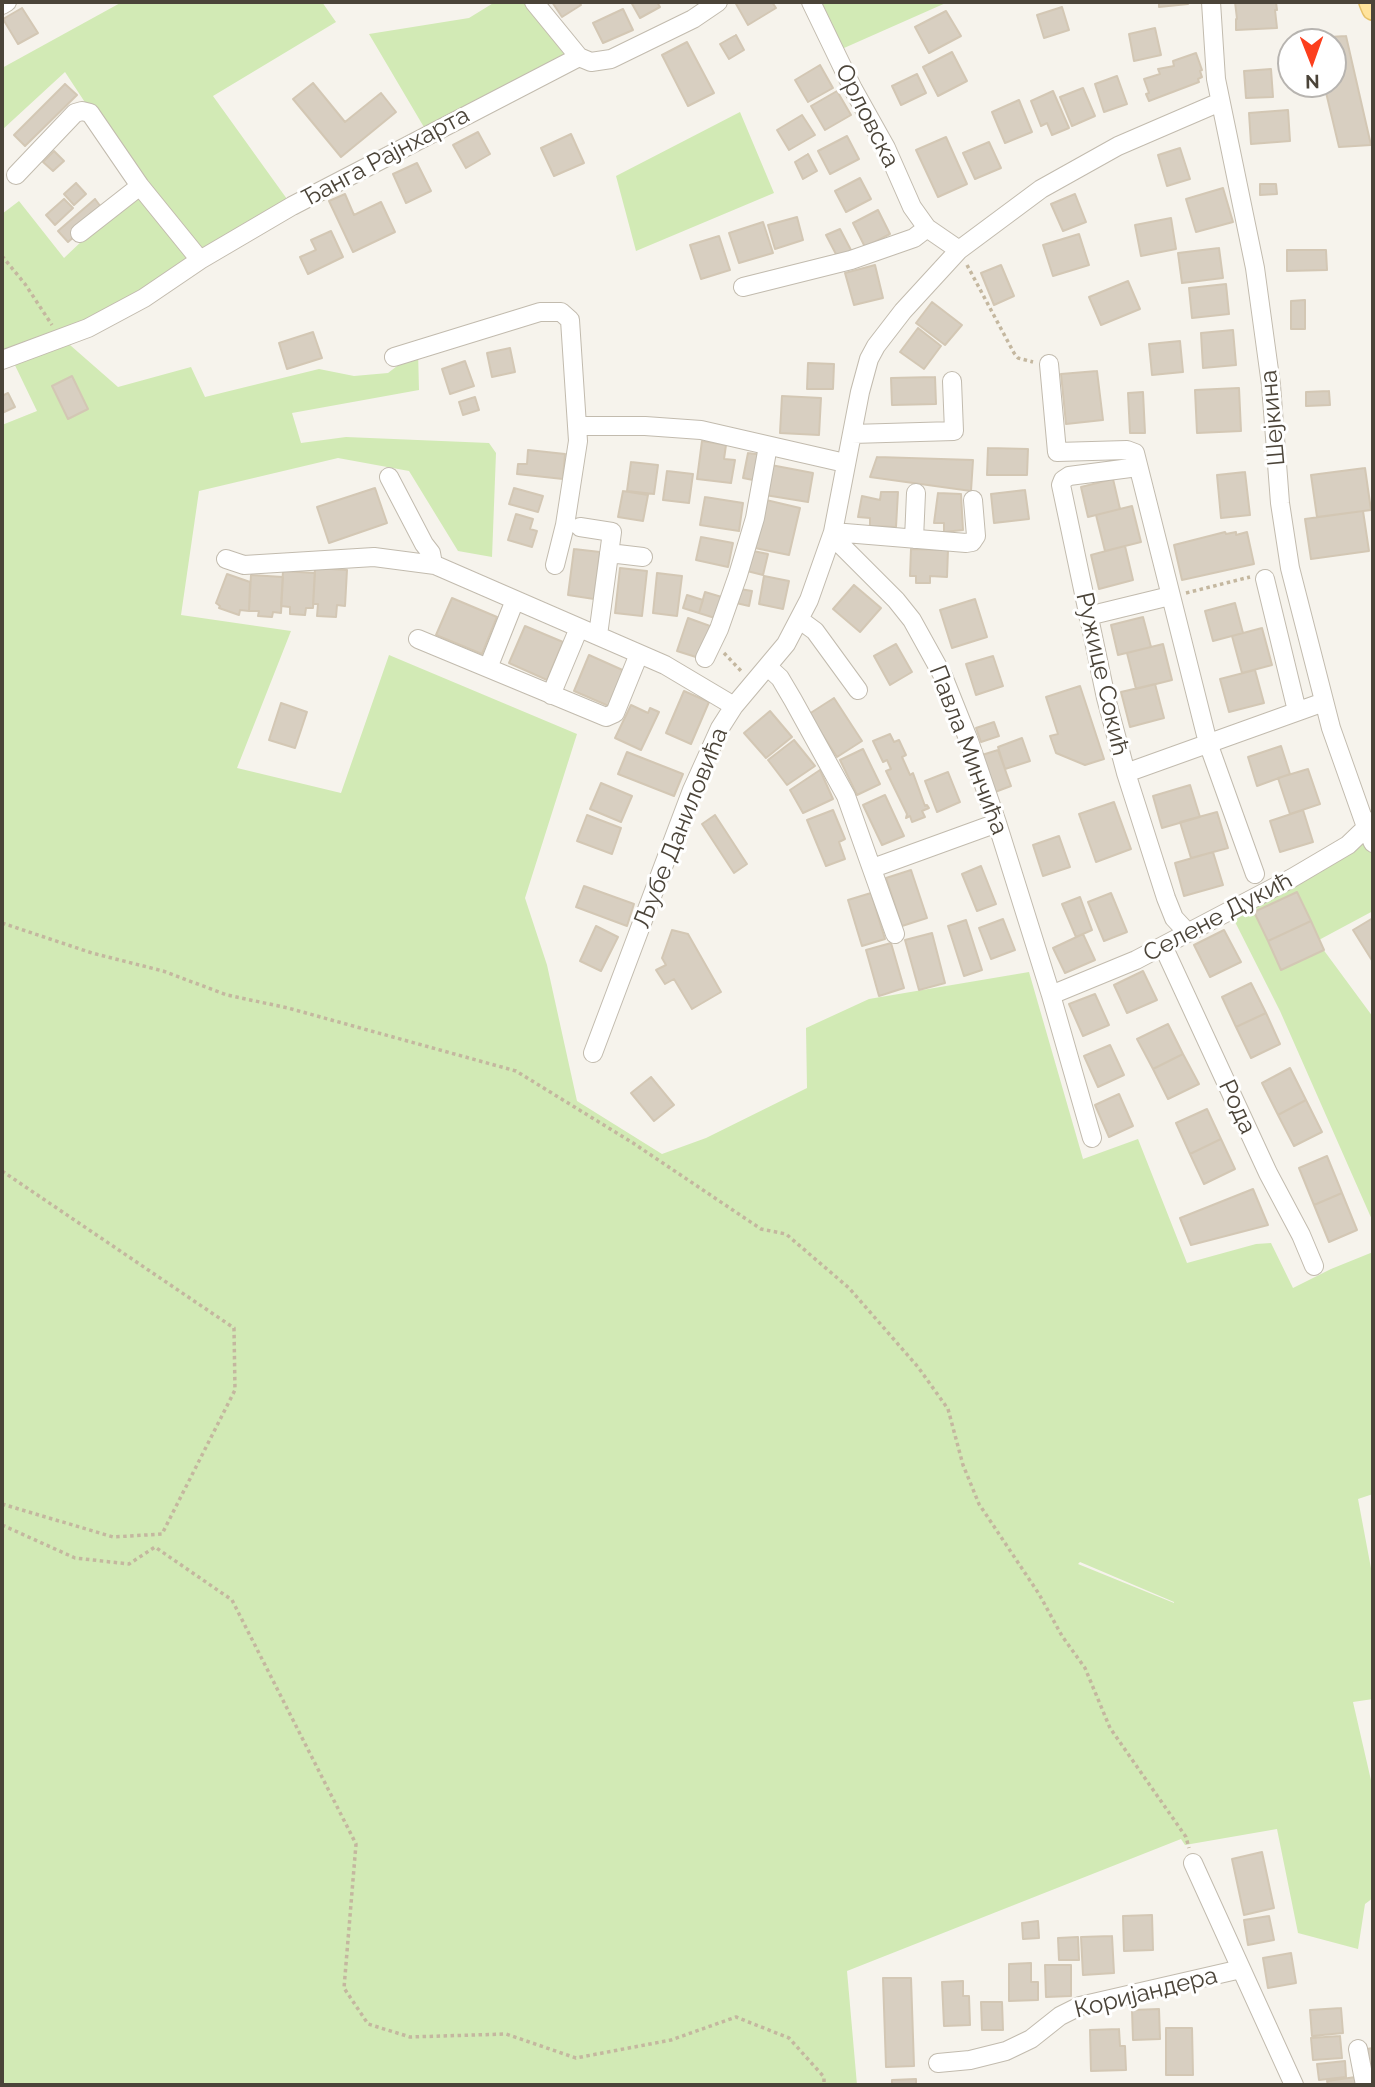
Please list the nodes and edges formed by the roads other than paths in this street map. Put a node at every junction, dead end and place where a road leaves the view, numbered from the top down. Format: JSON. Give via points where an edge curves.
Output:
{"nodes":[{"id":1,"x":7,"y":2,"type":"edge"},
{"id":2,"x":534,"y":2,"type":"edge"},
{"id":3,"x":719,"y":2,"type":"edge"},
{"id":4,"x":811,"y":2,"type":"edge"},
{"id":5,"x":1212,"y":2,"type":"edge"},
{"id":6,"x":1370,"y":2,"type":"edge"},
{"id":7,"x":2,"y":5,"type":"edge"},
{"id":8,"x":1373,"y":9,"type":"edge"},
{"id":9,"x":579,"y":57,"type":"junction"},
{"id":10,"x":1220,"y":102,"type":"junction"},
{"id":11,"x":16,"y":175,"type":"dead end"},
{"id":12,"x":140,"y":186,"type":"junction"},
{"id":13,"x":927,"y":228,"type":"junction"},
{"id":14,"x":80,"y":233,"type":"dead end"},
{"id":15,"x":959,"y":250,"type":"junction"},
{"id":16,"x":200,"y":260,"type":"junction"},
{"id":17,"x":743,"y":287,"type":"dead end"},
{"id":18,"x":394,"y":356,"type":"dead end"},
{"id":19,"x":2,"y":360,"type":"edge"},
{"id":20,"x":1049,"y":364,"type":"road end"},
{"id":21,"x":952,"y":381,"type":"dead end"},
{"id":22,"x":577,"y":426,"type":"junction"},
{"id":23,"x":852,"y":434,"type":"junction"},
{"id":24,"x":768,"y":446,"type":"junction"},
{"id":25,"x":845,"y":463,"type":"junction"},
{"id":26,"x":1138,"y":467,"type":"junction"},
{"id":27,"x":389,"y":477,"type":"dead end"},
{"id":28,"x":916,"y":493,"type":"dead end"},
{"id":29,"x":973,"y":500,"type":"dead end"},
{"id":30,"x":580,"y":527,"type":"dead end"},
{"id":31,"x":832,"y":534,"type":"junction"},
{"id":32,"x":914,"y":539,"type":"junction"},
{"id":33,"x":609,"y":553,"type":"junction"},
{"id":34,"x":643,"y":557,"type":"dead end"},
{"id":35,"x":226,"y":559,"type":"dead end"},
{"id":36,"x":433,"y":564,"type":"junction"},
{"id":37,"x":555,"y":565,"type":"dead end"},
{"id":38,"x":1258,"y":578,"type":"road end"},
{"id":39,"x":1170,"y":596,"type":"junction"},
{"id":40,"x":515,"y":600,"type":"junction"},
{"id":41,"x":1088,"y":616,"type":"junction"},
{"id":42,"x":800,"y":620,"type":"junction"},
{"id":43,"x":579,"y":628,"type":"junction"},
{"id":44,"x":598,"y":635,"type":"junction"},
{"id":45,"x":418,"y":639,"type":"dead end"},
{"id":46,"x":639,"y":654,"type":"junction"},
{"id":47,"x":705,"y":658,"type":"dead end"},
{"id":48,"x":768,"y":667,"type":"junction"},
{"id":49,"x":488,"y":668,"type":"junction"},
{"id":50,"x":858,"y":690,"type":"dead end"},
{"id":51,"x":551,"y":695,"type":"junction"},
{"id":52,"x":1324,"y":702,"type":"junction"},
{"id":53,"x":734,"y":706,"type":"junction"},
{"id":54,"x":1297,"y":711,"type":"junction"},
{"id":55,"x":1208,"y":743,"type":"junction"},
{"id":56,"x":1126,"y":772,"type":"junction"},
{"id":57,"x":997,"y":823,"type":"junction"},
{"id":58,"x":1371,"y":830,"type":"edge"},
{"id":59,"x":873,"y":868,"type":"junction"},
{"id":60,"x":1255,"y":874,"type":"dead end"},
{"id":61,"x":1188,"y":933,"type":"junction"},
{"id":62,"x":895,"y":934,"type":"dead end"},
{"id":63,"x":1163,"y":946,"type":"junction"},
{"id":64,"x":1051,"y":995,"type":"junction"},
{"id":65,"x":593,"y":1053,"type":"dead end"},
{"id":66,"x":1092,"y":1138,"type":"dead end"},
{"id":67,"x":1314,"y":1266,"type":"dead end"},
{"id":68,"x":1193,"y":1863,"type":"road end"},
{"id":69,"x":1241,"y":1969,"type":"junction"},
{"id":70,"x":1358,"y":2049,"type":"dead end"},
{"id":71,"x":938,"y":2063,"type":"dead end"},
{"id":72,"x":1294,"y":2085,"type":"edge"},
{"id":73,"x":1365,"y":2085,"type":"edge"}],
"edges":[{"from":1,"to":7,"type":"street"},
{"from":2,"to":9,"type":"street"},
{"from":3,"to":9,"type":"street","name":"Ђанга Рајнхарта","via":[[611,59],[591,62]]},
{"from":4,"to":13,"type":"street","name":"Орловска","via":[[912,207]]},
{"from":5,"to":10,"type":"street","name":"Шејкина"},
{"from":6,"to":8,"type":"main road"},
{"from":9,"to":16,"type":"street","name":"Ђанга Рајнхарта","via":[[292,206]]},
{"from":10,"to":15,"type":"street","name":"Љубе Даниловића","via":[[1081,166],[1041,189]]},
{"from":10,"to":52,"type":"street","name":"Шејкина","via":[[1255,268],[1285,541]]},
{"from":11,"to":12,"type":"street","via":[[82,111],[90,113]]},
{"from":12,"to":14,"type":"street"},
{"from":12,"to":16,"type":"street"},
{"from":13,"to":15,"type":"street","name":"Орловска"},
{"from":13,"to":17,"type":"street","via":[[914,238],[851,260]]},
{"from":15,"to":23,"type":"street","name":"Љубе Даниловића","via":[[876,346]]},
{"from":16,"to":19,"type":"street","name":"Ђанга Рајнхарта","via":[[88,328]]},
{"from":18,"to":22,"type":"street","via":[[540,312],[561,312],[570,320]]},
{"from":20,"to":26,"type":"street","via":[[1056,452],[1132,451]]},
{"from":21,"to":23,"type":"street","via":[[954,430]]},
{"from":22,"to":24,"type":"street","via":[[688,429]]},
{"from":22,"to":37,"type":"street","via":[[576,459]]},
{"from":23,"to":25,"type":"street","name":"Љубе Даниловића"},
{"from":24,"to":25,"type":"street"},
{"from":24,"to":47,"type":"street","via":[[738,575]]},
{"from":25,"to":31,"type":"street","name":"Љубе Даниловића"},
{"from":26,"to":39,"type":"street"},
{"from":26,"to":41,"type":"street","name":"Ружице Сокић","via":[[1069,476],[1061,485]]},
{"from":27,"to":36,"type":"street"},
{"from":28,"to":32,"type":"street"},
{"from":29,"to":32,"type":"street","via":[[976,536],[972,542]]},
{"from":30,"to":33,"type":"street","via":[[612,532]]},
{"from":31,"to":32,"type":"street"},
{"from":31,"to":42,"type":"street","name":"Љубе Даниловића"},
{"from":31,"to":57,"type":"street","name":"Павла Минчића","via":[[896,600],[930,649],[960,715]]},
{"from":33,"to":34,"type":"street"},
{"from":33,"to":44,"type":"street"},
{"from":35,"to":36,"type":"street","via":[[244,565],[360,557]]},
{"from":36,"to":40,"type":"street"},
{"from":38,"to":54,"type":"street"},
{"from":39,"to":41,"type":"street"},
{"from":39,"to":55,"type":"street"},
{"from":40,"to":43,"type":"street"},
{"from":40,"to":49,"type":"street"},
{"from":41,"to":56,"type":"street","name":"Ружице Сокић"},
{"from":42,"to":48,"type":"street","name":"Љубе Даниловића"},
{"from":42,"to":50,"type":"street","via":[[815,631]]},
{"from":43,"to":44,"type":"street"},
{"from":43,"to":51,"type":"street"},
{"from":44,"to":46,"type":"street"},
{"from":45,"to":49,"type":"street"},
{"from":46,"to":51,"type":"street","via":[[610,717]]},
{"from":46,"to":53,"type":"street"},
{"from":48,"to":53,"type":"street","name":"Љубе Даниловића"},
{"from":48,"to":59,"type":"street","via":[[780,678],[846,796]]},
{"from":49,"to":51,"type":"street"},
{"from":52,"to":54,"type":"street"},
{"from":52,"to":58,"type":"street","name":"Шејкина"},
{"from":53,"to":65,"type":"street","name":"Љубе Даниловића","via":[[692,790]]},
{"from":54,"to":55,"type":"street"},
{"from":55,"to":56,"type":"street"},
{"from":55,"to":60,"type":"street"},
{"from":56,"to":61,"type":"street","name":"Ружице Сокић","via":[[1166,898],[1174,918]]},
{"from":57,"to":59,"type":"street"},
{"from":57,"to":64,"type":"street","name":"Павла Минчића"},
{"from":58,"to":61,"type":"street","name":"Селене Дукић"},
{"from":59,"to":62,"type":"street"},
{"from":61,"to":63,"type":"street","name":"Селене Дукић"},
{"from":63,"to":64,"type":"street","name":"Селене Дукић"},
{"from":63,"to":67,"type":"street","name":"Рода"},
{"from":64,"to":66,"type":"street","name":"Павла Минчића"},
{"from":68,"to":69,"type":"street"},
{"from":69,"to":71,"type":"street","name":"Коријандера","via":[[1080,2006],[1013,2048]]},
{"from":69,"to":72,"type":"street"},
{"from":70,"to":73,"type":"street"}]}
